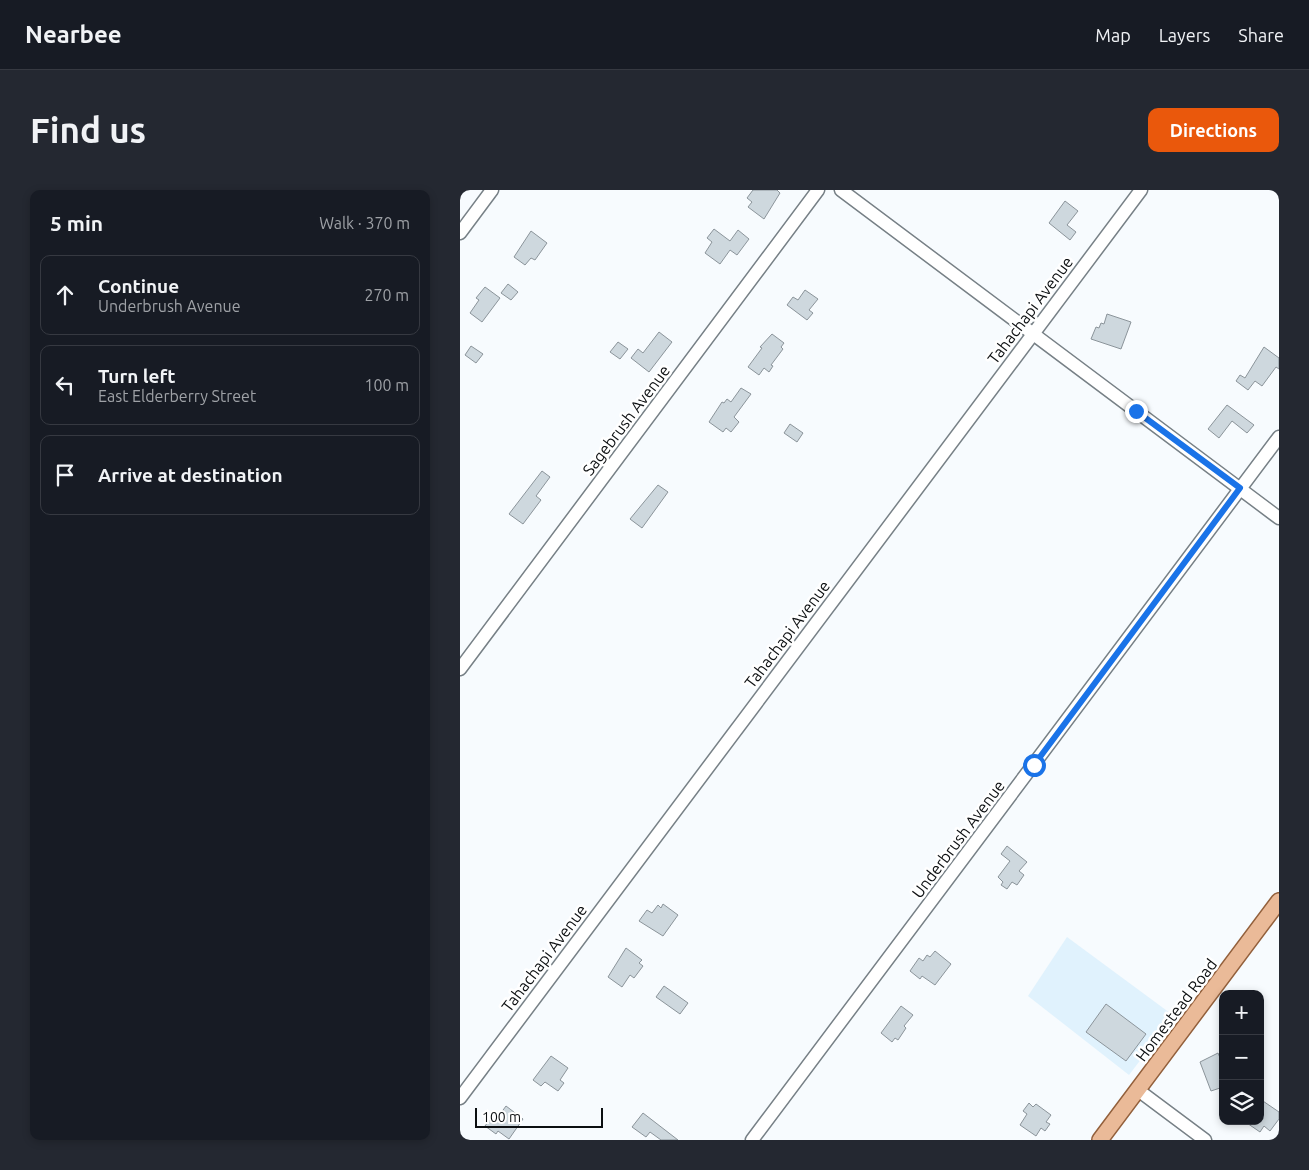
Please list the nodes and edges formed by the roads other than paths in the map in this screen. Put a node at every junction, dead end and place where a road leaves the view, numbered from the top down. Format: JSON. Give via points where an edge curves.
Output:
{"nodes":[{"id":1,"x":492,"y":190,"type":"edge"},
{"id":2,"x":818,"y":190,"type":"edge"},
{"id":3,"x":841,"y":190,"type":"edge"},
{"id":4,"x":1141,"y":190,"type":"edge"},
{"id":5,"x":460,"y":233,"type":"edge"},
{"id":6,"x":1033,"y":334,"type":"junction"},
{"id":7,"x":1279,"y":437,"type":"edge"},
{"id":8,"x":1240,"y":488,"type":"junction"},
{"id":9,"x":1279,"y":518,"type":"edge"},
{"id":10,"x":460,"y":669,"type":"edge"},
{"id":11,"x":1279,"y":902,"type":"edge"},
{"id":12,"x":1138,"y":1090,"type":"junction"},
{"id":13,"x":460,"y":1098,"type":"edge"},
{"id":14,"x":752,"y":1140,"type":"edge"},
{"id":15,"x":1100,"y":1140,"type":"edge"},
{"id":16,"x":1205,"y":1140,"type":"edge"}],
"edges":[{"from":1,"to":5,"type":"street"},
{"from":2,"to":10,"type":"street","name":"Sagebrush Avenue"},
{"from":3,"to":6,"type":"street"},
{"from":4,"to":6,"type":"street","name":"Tahachapi Avenue"},
{"from":6,"to":8,"type":"street"},
{"from":6,"to":13,"type":"street","name":"Tahachapi Avenue"},
{"from":7,"to":8,"type":"street","name":"Underbrush Avenue"},
{"from":8,"to":9,"type":"street"},
{"from":8,"to":14,"type":"street","name":"Underbrush Avenue"},
{"from":11,"to":12,"type":"main road","name":"Homestead Road"},
{"from":12,"to":15,"type":"main road","name":"Homestead Road"},
{"from":12,"to":16,"type":"street"}]}
